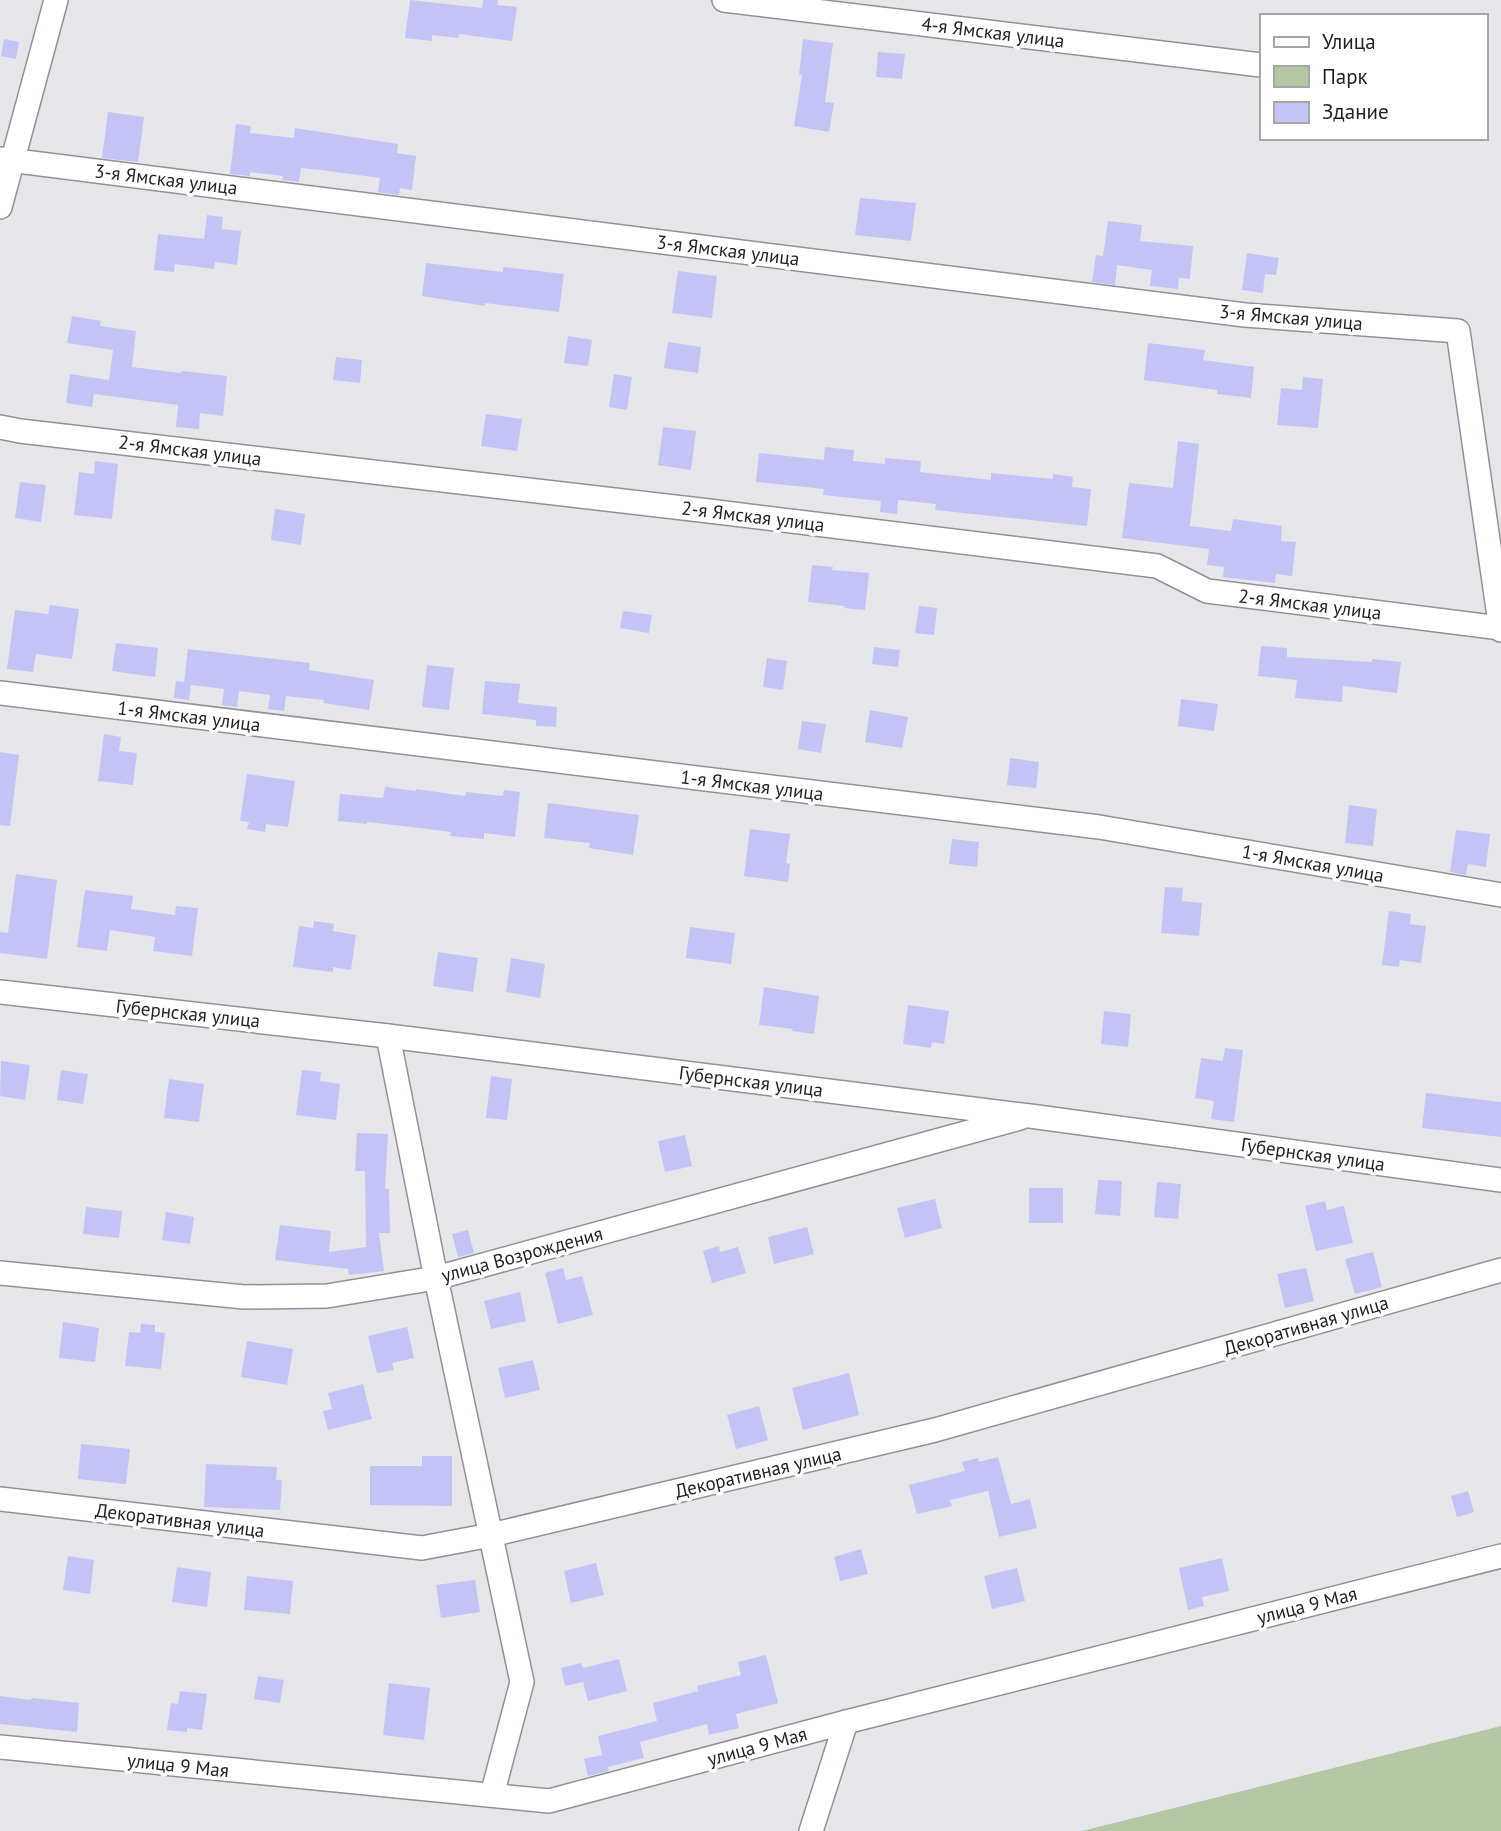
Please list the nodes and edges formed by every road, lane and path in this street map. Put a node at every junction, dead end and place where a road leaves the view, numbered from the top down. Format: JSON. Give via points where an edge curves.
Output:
{"nodes":[{"id":1,"x":56,"y":0,"type":"edge"},
{"id":2,"x":724,"y":0,"type":"edge"},
{"id":3,"x":1260,"y":65,"type":"edge"},
{"id":4,"x":7,"y":159,"type":"edge"},
{"id":5,"x":0,"y":207,"type":"edge"},
{"id":6,"x":0,"y":427,"type":"edge"},
{"id":7,"x":1501,"y":629,"type":"edge"},
{"id":8,"x":0,"y":693,"type":"edge"},
{"id":9,"x":1501,"y":895,"type":"edge"},
{"id":10,"x":0,"y":992,"type":"edge"},
{"id":11,"x":388,"y":1036,"type":"junction"},
{"id":12,"x":1030,"y":1116,"type":"junction"},
{"id":13,"x":1501,"y":1180,"type":"edge"},
{"id":14,"x":1501,"y":1270,"type":"edge"},
{"id":15,"x":0,"y":1273,"type":"edge"},
{"id":16,"x":436,"y":1278,"type":"junction"},
{"id":17,"x":0,"y":1499,"type":"edge"},
{"id":18,"x":491,"y":1535,"type":"junction"},
{"id":19,"x":1501,"y":1556,"type":"edge"},
{"id":20,"x":846,"y":1722,"type":"junction"},
{"id":21,"x":0,"y":1747,"type":"edge"},
{"id":22,"x":492,"y":1795,"type":"junction"},
{"id":23,"x":811,"y":1831,"type":"edge"}],
"edges":[{"from":1,"to":4,"type":"street"},
{"from":2,"to":3,"type":"street","name":"4-я Ямская улица"},
{"from":4,"to":5,"type":"street"},
{"from":4,"to":7,"type":"street","name":"3-я Ямская улица","via":[[1245,315],[1458,331]]},
{"from":6,"to":7,"type":"street","name":"2-я Ямская улица","via":[[1157,566],[1207,591]]},
{"from":8,"to":9,"type":"street","name":"1-я Ямская улица","via":[[1099,827]]},
{"from":10,"to":11,"type":"street","name":"Губернская улица"},
{"from":11,"to":12,"type":"street","name":"Губернская улица"},
{"from":11,"to":16,"type":"street"},
{"from":12,"to":13,"type":"street","name":"Губернская улица"},
{"from":12,"to":16,"type":"street","name":"улица Возрождения"},
{"from":14,"to":18,"type":"street","name":"Декоративная улица","via":[[935,1430]]},
{"from":15,"to":16,"type":"street","name":"улица Возрождения","via":[[244,1297],[327,1296]]},
{"from":16,"to":18,"type":"street"},
{"from":17,"to":18,"type":"street","name":"Декоративная улица","via":[[422,1548]]},
{"from":18,"to":22,"type":"street","via":[[522,1682]]},
{"from":19,"to":20,"type":"street","name":"улица 9 Мая"},
{"from":20,"to":22,"type":"street","name":"улица 9 Мая","via":[[549,1801]]},
{"from":20,"to":23,"type":"street"},
{"from":21,"to":22,"type":"street","name":"улица 9 Мая"}]}
